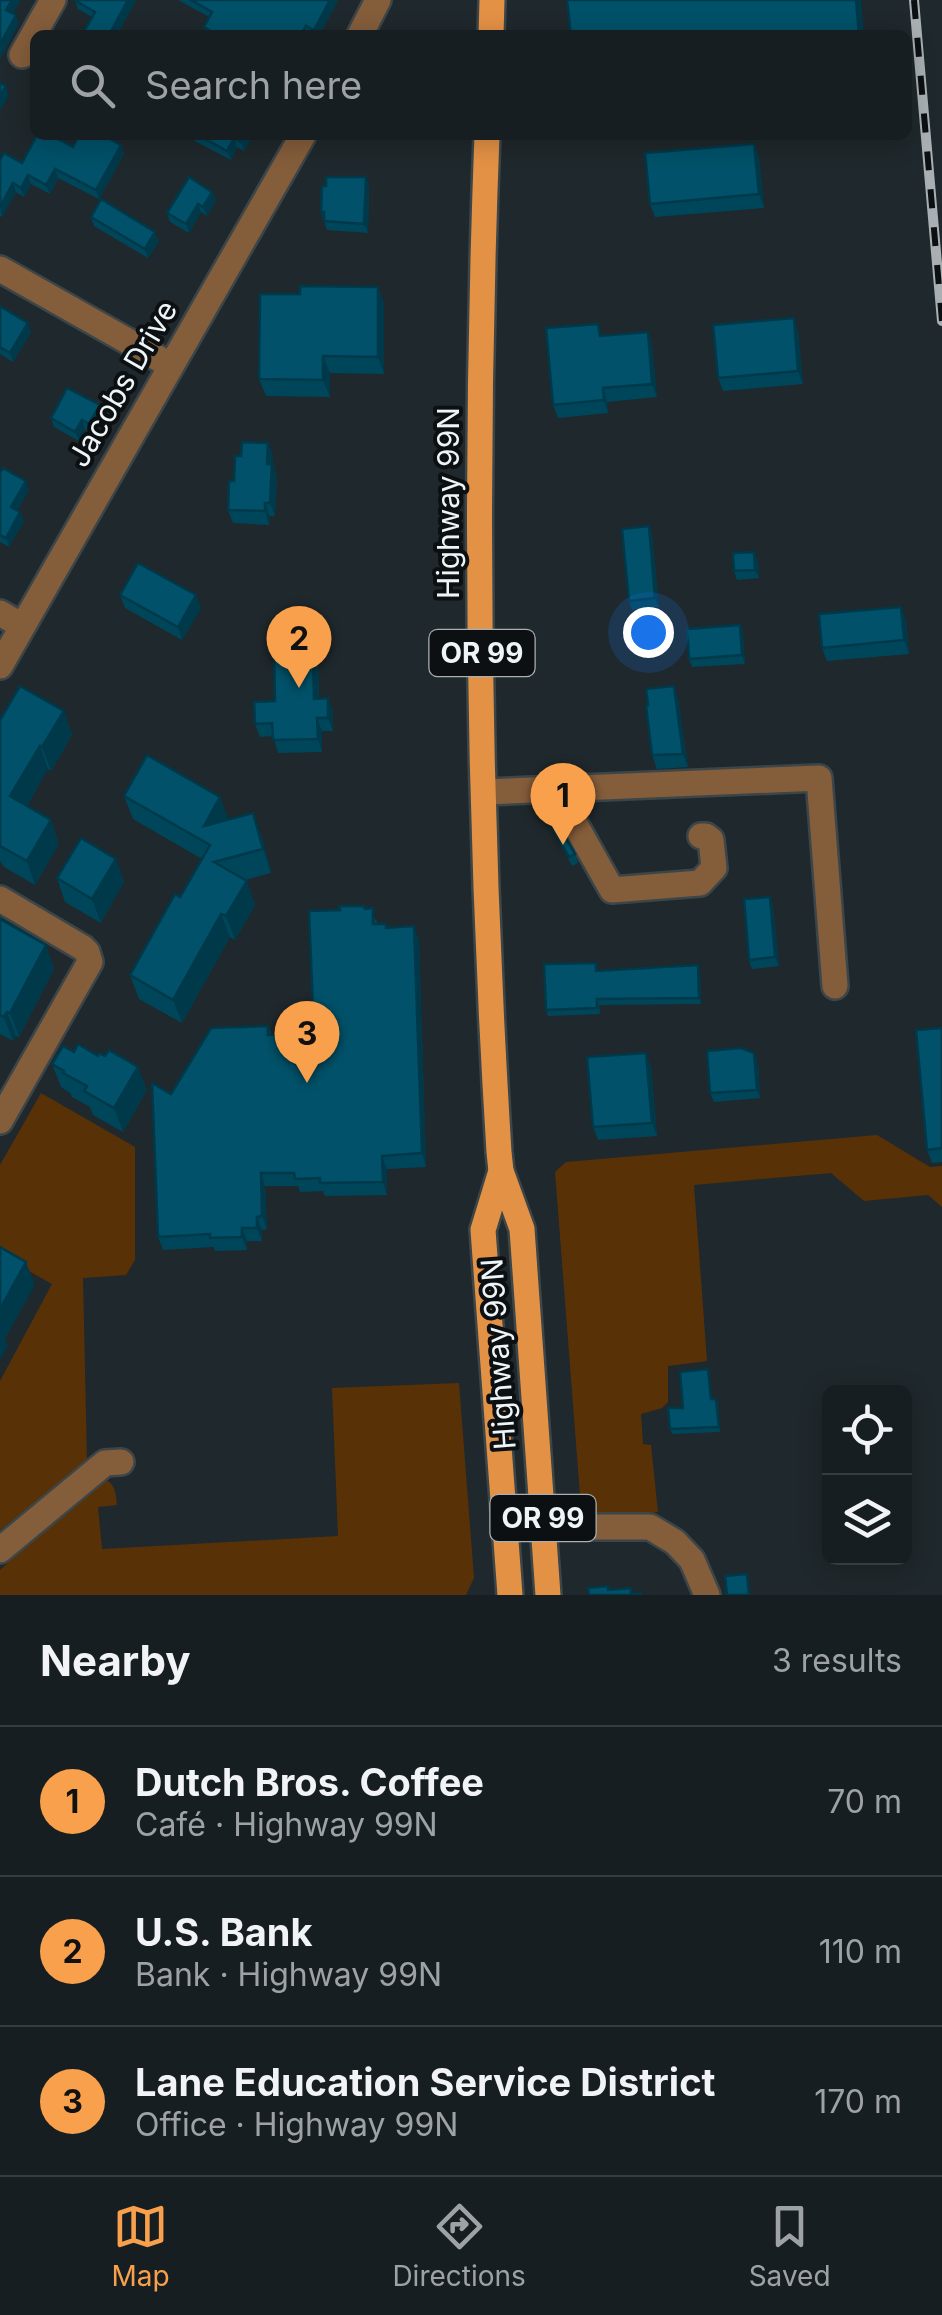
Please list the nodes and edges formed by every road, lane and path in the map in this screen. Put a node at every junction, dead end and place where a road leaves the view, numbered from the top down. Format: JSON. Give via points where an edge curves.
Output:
{"nodes":[{"id":1,"x":53,"y":0,"type":"edge"},
{"id":2,"x":378,"y":0,"type":"edge"},
{"id":3,"x":492,"y":0,"type":"edge"},
{"id":4,"x":36,"y":30,"type":"edge"},
{"id":5,"x":363,"y":30,"type":"edge"},
{"id":6,"x":491,"y":30,"type":"edge"},
{"id":7,"x":30,"y":41,"type":"edge"},
{"id":8,"x":22,"y":55,"type":"dead end"},
{"id":9,"x":300,"y":140,"type":"edge"},
{"id":10,"x":487,"y":140,"type":"edge"},
{"id":11,"x":0,"y":269,"type":"edge"},
{"id":12,"x":170,"y":365,"type":"junction"},
{"id":13,"x":11,"y":620,"type":"edge"},
{"id":14,"x":0,"y":666,"type":"edge"},
{"id":15,"x":556,"y":790,"type":"junction"},
{"id":16,"x":484,"y":792,"type":"junction"},
{"id":17,"x":701,"y":836,"type":"dead end"},
{"id":18,"x":0,"y":900,"type":"edge"},
{"id":19,"x":836,"y":986,"type":"dead end"},
{"id":20,"x":0,"y":1121,"type":"edge"},
{"id":21,"x":501,"y":1172,"type":"junction"},
{"id":22,"x":122,"y":1462,"type":"dead end"},
{"id":23,"x":544,"y":1527,"type":"junction"},
{"id":24,"x":0,"y":1550,"type":"edge"},
{"id":25,"x":510,"y":1595,"type":"edge"},
{"id":26,"x":548,"y":1595,"type":"edge"},
{"id":27,"x":707,"y":1595,"type":"edge"}],
"edges":[{"from":1,"to":4,"type":"street"},
{"from":2,"to":5,"type":"street"},
{"from":3,"to":6,"type":"main road"},
{"from":7,"to":8,"type":"street"},
{"from":9,"to":12,"type":"street","name":"Jacobs Drive"},
{"from":10,"to":16,"type":"main road","name":"Highway 99N","number":"OR 99","via":[[480,561]]},
{"from":11,"to":12,"type":"street"},
{"from":12,"to":13,"type":"street","name":"Jacobs Drive"},
{"from":13,"to":14,"type":"street","name":"Jacobs Drive"},
{"from":15,"to":16,"type":"street"},
{"from":15,"to":17,"type":"street","via":[[612,890],[700,883],[714,868],[711,840]]},
{"from":15,"to":19,"type":"street","via":[[818,778]]},
{"from":16,"to":21,"type":"main road","name":"Highway 99N","number":"OR 99"},
{"from":18,"to":20,"type":"street","via":[[83,948],[90,962]]},
{"from":21,"to":23,"type":"main road","name":"Highway 99N","number":"OR 99","via":[[522,1229]]},
{"from":21,"to":25,"type":"main road","name":"Highway 99N","number":"OR 99","via":[[483,1230]]},
{"from":22,"to":24,"type":"street","via":[[105,1463]]},
{"from":23,"to":26,"type":"main road","name":"Highway 99N","number":"OR 99"},
{"from":23,"to":27,"type":"street","via":[[650,1527],[692,1560]]}]}
